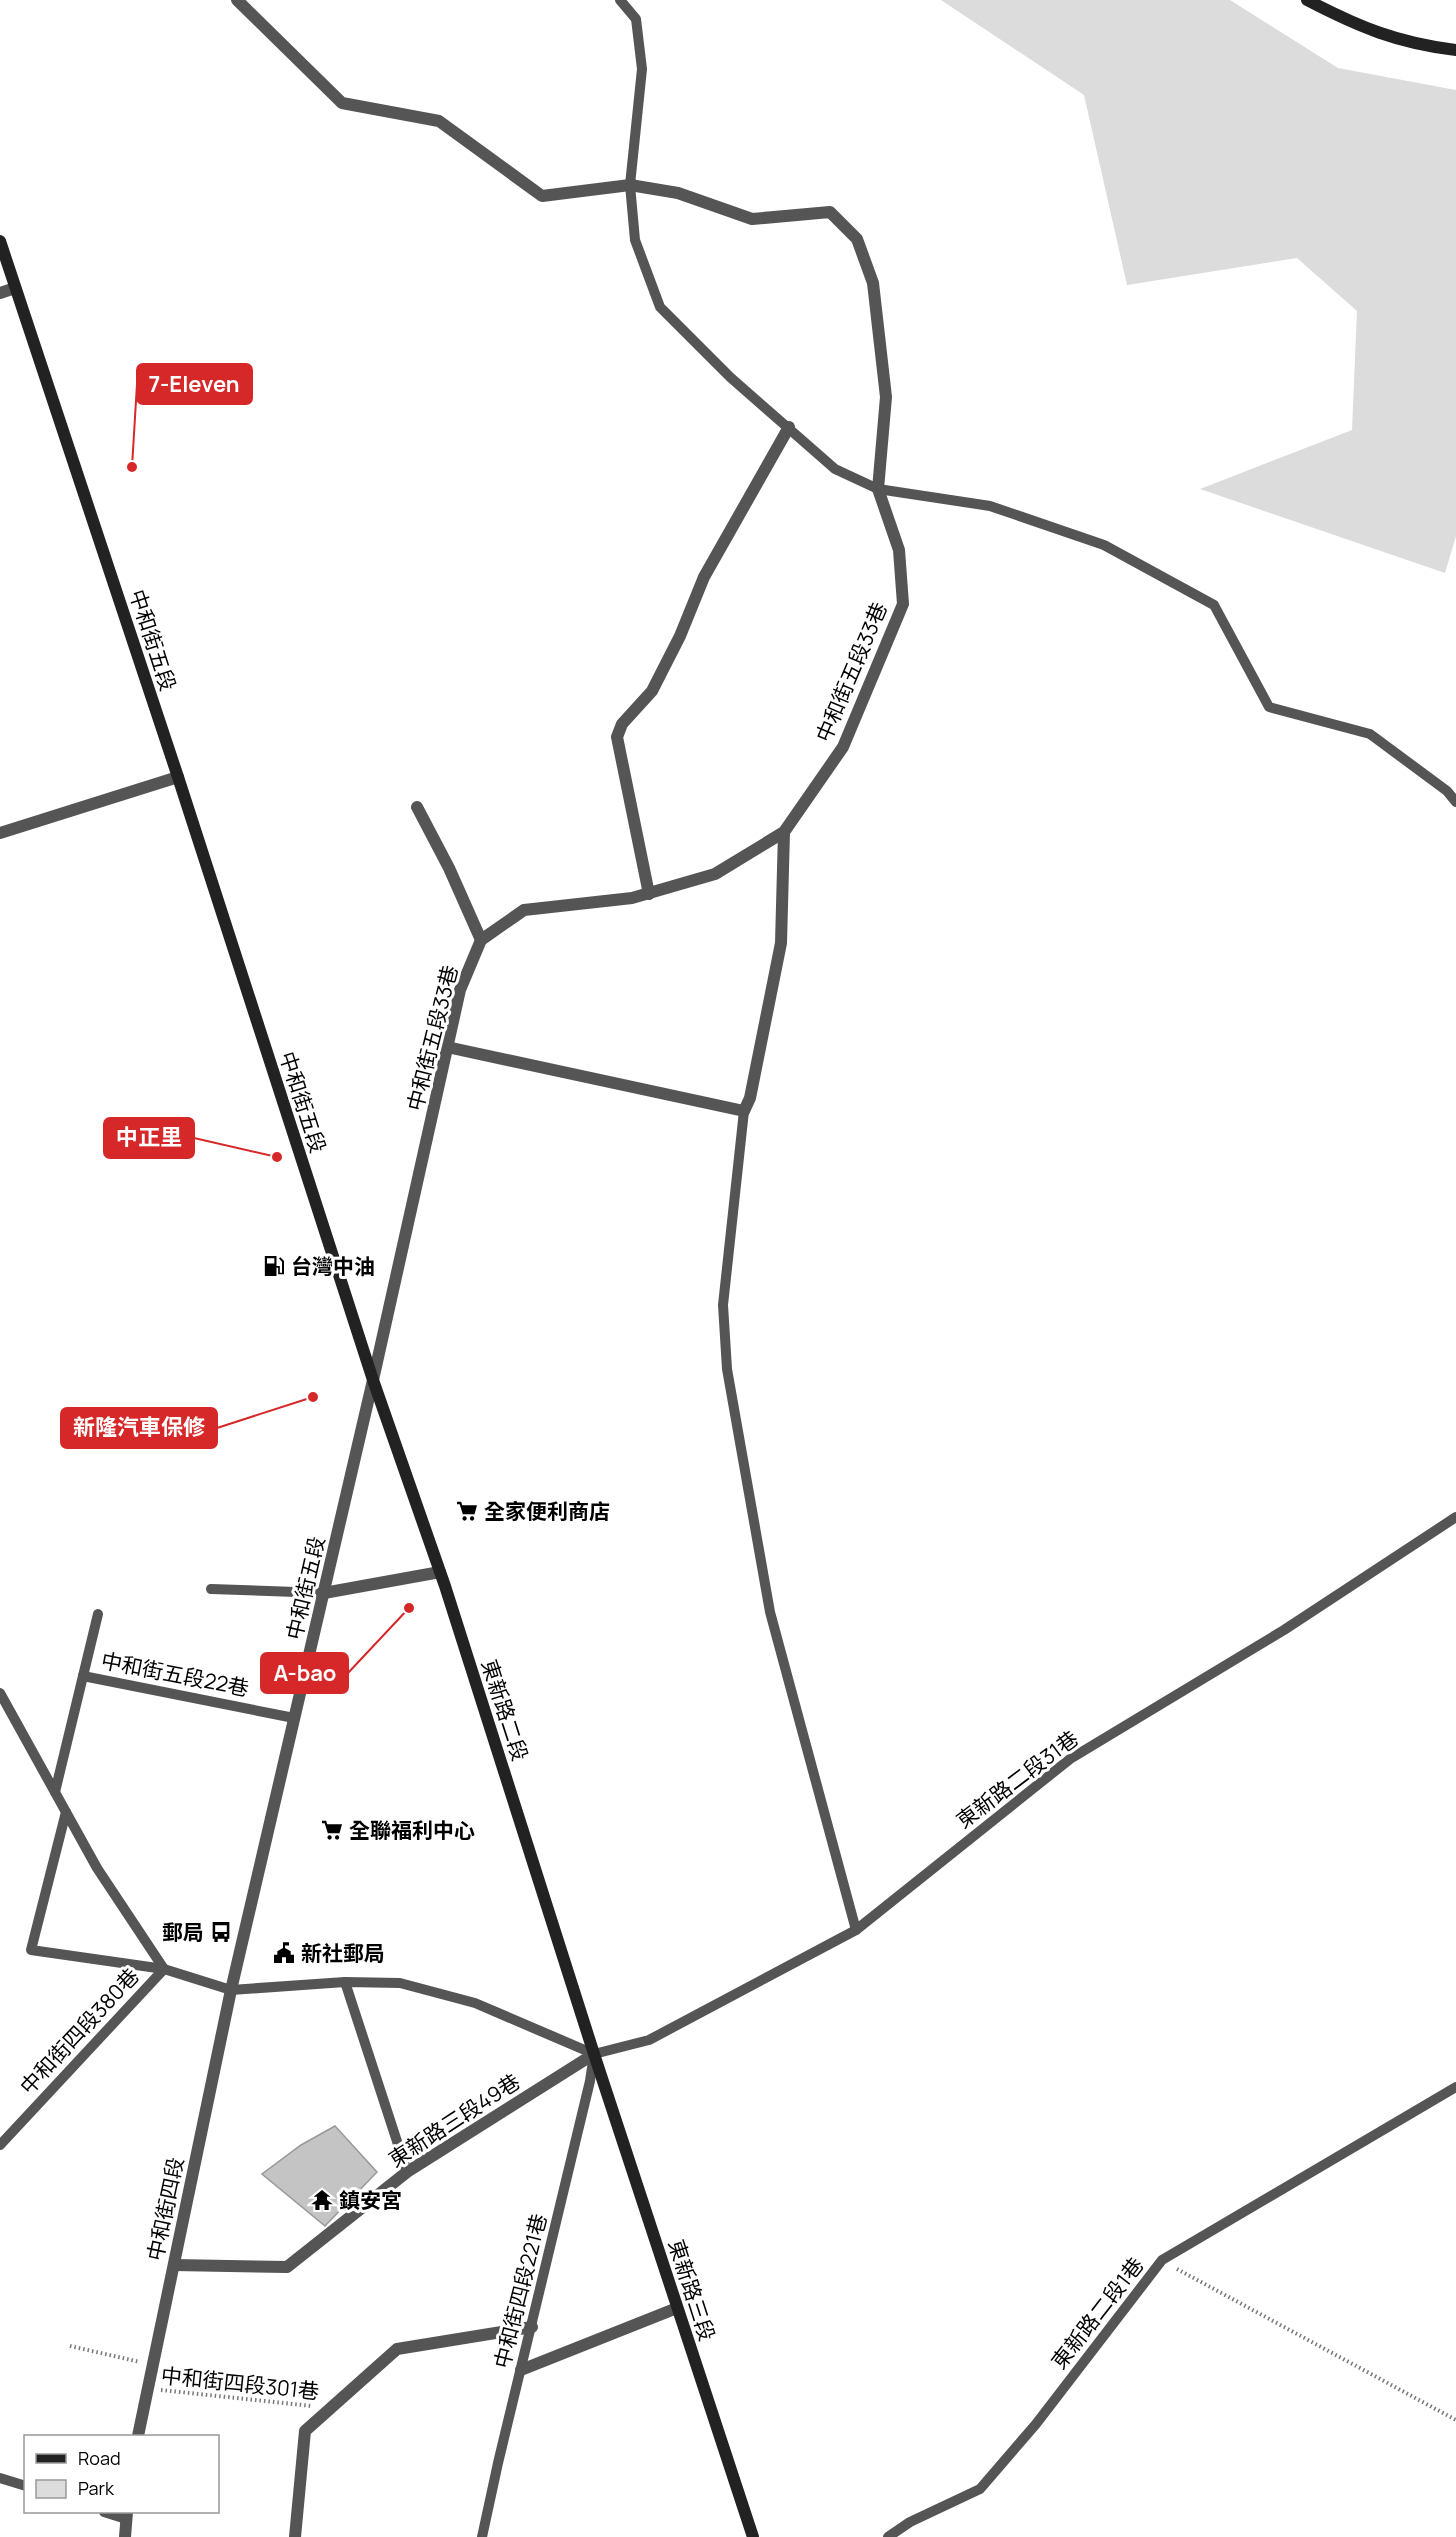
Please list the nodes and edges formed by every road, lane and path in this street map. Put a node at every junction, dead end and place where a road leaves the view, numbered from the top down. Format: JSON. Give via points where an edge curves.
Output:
{"nodes":[{"id":1,"x":237,"y":0,"type":"edge"},
{"id":2,"x":620,"y":0,"type":"edge"},
{"id":3,"x":1307,"y":0,"type":"edge"},
{"id":4,"x":1456,"y":50,"type":"edge"},
{"id":5,"x":630,"y":186,"type":"junction"},
{"id":6,"x":0,"y":241,"type":"edge"},
{"id":7,"x":15,"y":288,"type":"junction"},
{"id":8,"x":0,"y":293,"type":"edge"},
{"id":9,"x":789,"y":426,"type":"junction"},
{"id":10,"x":878,"y":489,"type":"junction"},
{"id":11,"x":178,"y":777,"type":"junction"},
{"id":12,"x":1456,"y":802,"type":"edge"},
{"id":13,"x":417,"y":807,"type":"dead end"},
{"id":14,"x":784,"y":832,"type":"junction"},
{"id":15,"x":0,"y":833,"type":"edge"},
{"id":16,"x":649,"y":894,"type":"junction"},
{"id":17,"x":481,"y":940,"type":"junction"},
{"id":18,"x":447,"y":1047,"type":"junction"},
{"id":19,"x":744,"y":1111,"type":"junction"},
{"id":20,"x":373,"y":1380,"type":"junction"},
{"id":21,"x":1456,"y":1517,"type":"edge"},
{"id":22,"x":440,"y":1572,"type":"junction"},
{"id":23,"x":211,"y":1589,"type":"dead end"},
{"id":24,"x":324,"y":1593,"type":"junction"},
{"id":25,"x":98,"y":1614,"type":"dead end"},
{"id":26,"x":83,"y":1676,"type":"junction"},
{"id":27,"x":0,"y":1693,"type":"edge"},
{"id":28,"x":294,"y":1718,"type":"junction"},
{"id":29,"x":55,"y":1792,"type":"junction"},
{"id":30,"x":66,"y":1812,"type":"junction"},
{"id":31,"x":856,"y":1930,"type":"junction"},
{"id":32,"x":164,"y":1969,"type":"junction"},
{"id":33,"x":345,"y":1982,"type":"junction"},
{"id":34,"x":231,"y":1990,"type":"junction"},
{"id":35,"x":594,"y":2054,"type":"junction"},
{"id":36,"x":1456,"y":2087,"type":"edge"},
{"id":37,"x":0,"y":2145,"type":"edge"},
{"id":38,"x":407,"y":2172,"type":"junction"},
{"id":39,"x":1162,"y":2260,"type":"junction"},
{"id":40,"x":174,"y":2265,"type":"junction"},
{"id":41,"x":677,"y":2308,"type":"junction"},
{"id":42,"x":532,"y":2327,"type":"junction"},
{"id":43,"x":70,"y":2346,"type":"dead end"},
{"id":44,"x":152,"y":2365,"type":"junction"},
{"id":45,"x":521,"y":2370,"type":"junction"},
{"id":46,"x":147,"y":2388,"type":"junction"},
{"id":47,"x":330,"y":2408,"type":"junction"},
{"id":48,"x":1456,"y":2420,"type":"edge"},
{"id":49,"x":138,"y":2435,"type":"edge"},
{"id":50,"x":0,"y":2478,"type":"edge"},
{"id":51,"x":24,"y":2486,"type":"edge"},
{"id":52,"x":127,"y":2515,"type":"edge"},
{"id":53,"x":124,"y":2537,"type":"edge"},
{"id":54,"x":295,"y":2537,"type":"edge"},
{"id":55,"x":482,"y":2537,"type":"edge"},
{"id":56,"x":753,"y":2537,"type":"edge"},
{"id":57,"x":888,"y":2537,"type":"edge"}],
"edges":[{"from":1,"to":5,"type":"street","name":"中和街五段33巷","via":[[342,102],[439,121],[542,196]]},
{"from":2,"to":5,"type":"lane","via":[[636,19],[642,69]]},
{"from":3,"to":4,"type":"main road","via":[[1394,39]]},
{"from":5,"to":9,"type":"lane","via":[[635,240],[660,307],[730,377]]},
{"from":5,"to":10,"type":"street","name":"中和街五段33巷","via":[[678,193],[752,219],[830,212],[857,239],[873,283],[886,397]]},
{"from":6,"to":7,"type":"main road","name":"中和街五段"},
{"from":7,"to":8,"type":"street"},
{"from":7,"to":11,"type":"main road","name":"中和街五段"},
{"from":9,"to":10,"type":"lane","via":[[835,469]]},
{"from":9,"to":16,"type":"street","via":[[704,577],[652,691],[622,724],[617,737]]},
{"from":10,"to":12,"type":"lane","via":[[990,506],[1104,544],[1214,605],[1269,707],[1370,734],[1447,791]]},
{"from":10,"to":14,"type":"street","name":"中和街五段33巷","via":[[899,550],[903,604],[843,747]]},
{"from":11,"to":15,"type":"street"},
{"from":11,"to":20,"type":"main road","name":"中和街五段"},
{"from":13,"to":17,"type":"street"},
{"from":14,"to":16,"type":"street","name":"中和街五段33巷","via":[[715,874]]},
{"from":14,"to":19,"type":"street","via":[[781,943],[750,1098]]},
{"from":16,"to":17,"type":"street","name":"中和街五段33巷","via":[[524,909]]},
{"from":17,"to":18,"type":"street","name":"中和街五段33巷","via":[[460,990]]},
{"from":18,"to":19,"type":"street"},
{"from":18,"to":20,"type":"street","name":"中和街五段33巷"},
{"from":19,"to":31,"type":"lane","via":[[723,1305],[727,1369],[770,1612]]},
{"from":20,"to":22,"type":"main road","name":"東新路二段"},
{"from":20,"to":24,"type":"street","name":"中和街五段"},
{"from":21,"to":31,"type":"lane","name":"東新路二段31巷","via":[[1284,1630],[1071,1759]]},
{"from":22,"to":24,"type":"street"},
{"from":22,"to":35,"type":"main road","name":"東新路二段"},
{"from":23,"to":24,"type":"lane"},
{"from":24,"to":28,"type":"street","name":"中和街五段"},
{"from":25,"to":26,"type":"lane","name":"中和街五段22巷"},
{"from":26,"to":28,"type":"lane","name":"中和街五段22巷"},
{"from":26,"to":29,"type":"lane","name":"中和街五段22巷"},
{"from":27,"to":29,"type":"lane"},
{"from":28,"to":34,"type":"street","name":"中和街五段"},
{"from":29,"to":30,"type":"lane"},
{"from":30,"to":32,"type":"lane"},
{"from":30,"to":32,"type":"lane","via":[[31,1950]]},
{"from":31,"to":35,"type":"lane","name":"東新路二段31巷","via":[[650,2040]]},
{"from":32,"to":34,"type":"lane","name":"中和街四段380巷"},
{"from":32,"to":37,"type":"lane","name":"中和街四段380巷"},
{"from":33,"to":34,"type":"lane"},
{"from":33,"to":35,"type":"lane","via":[[400,1983],[476,2003]]},
{"from":33,"to":38,"type":"lane"},
{"from":34,"to":40,"type":"street","name":"中和街四段"},
{"from":35,"to":38,"type":"street","name":"東新路三段49巷"},
{"from":35,"to":41,"type":"main road","name":"東新路三段"},
{"from":35,"to":42,"type":"lane","name":"中和街四段221巷"},
{"from":36,"to":39,"type":"lane","name":"東新路二段1巷"},
{"from":38,"to":40,"type":"street","name":"東新路三段49巷","via":[[287,2267]]},
{"from":39,"to":48,"type":"path"},
{"from":39,"to":57,"type":"lane","name":"東新路二段1巷","via":[[1036,2424],[980,2489]]},
{"from":40,"to":44,"type":"street","name":"中和街四段"},
{"from":41,"to":45,"type":"street"},
{"from":41,"to":56,"type":"main road","name":"東新路三段"},
{"from":42,"to":45,"type":"lane","name":"中和街四段221巷"},
{"from":42,"to":47,"type":"street","via":[[397,2349]]},
{"from":43,"to":44,"type":"path"},
{"from":44,"to":46,"type":"street","name":"中和街四段"},
{"from":45,"to":55,"type":"lane","name":"中和街四段221巷"},
{"from":46,"to":47,"type":"path","name":"中和街四段301巷"},
{"from":46,"to":49,"type":"street","name":"中和街四段"},
{"from":47,"to":54,"type":"street","via":[[304,2431]]},
{"from":50,"to":51,"type":"lane"},
{"from":52,"to":53,"type":"street"}]}
